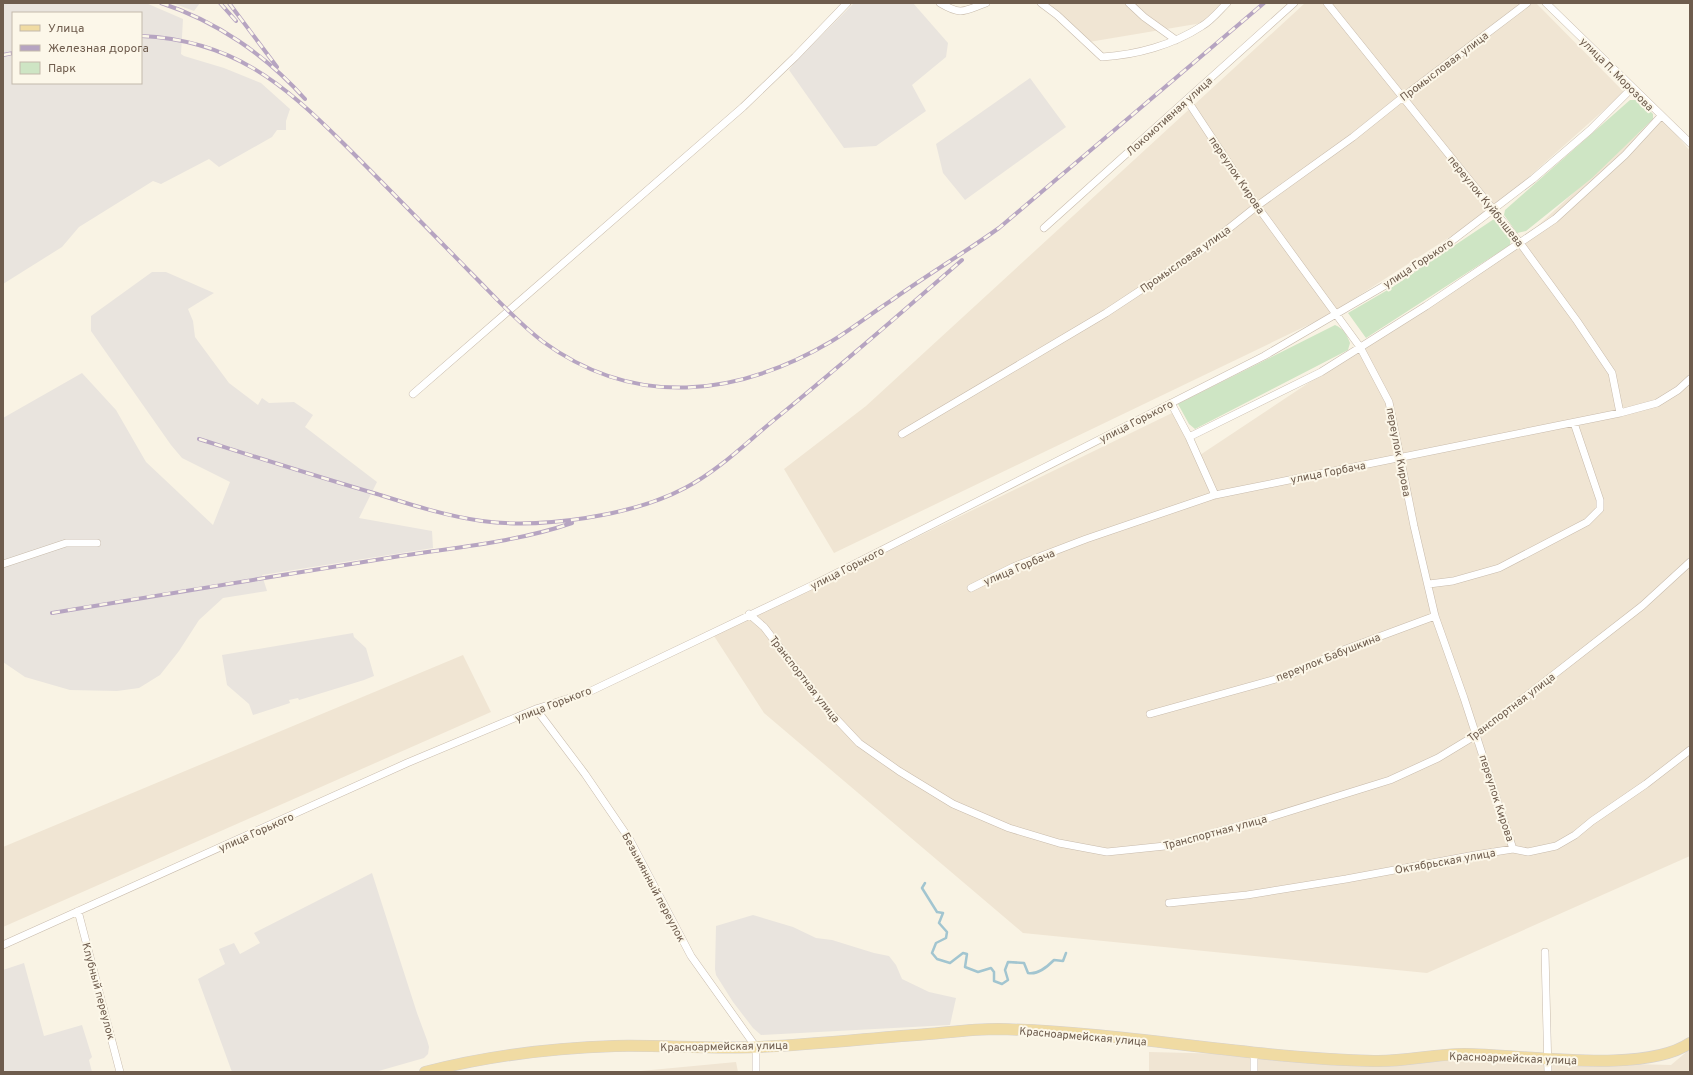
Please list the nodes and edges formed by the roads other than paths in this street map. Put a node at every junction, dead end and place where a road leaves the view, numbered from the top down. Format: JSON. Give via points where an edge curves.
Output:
{"nodes":[{"id":1,"x":847,"y":3,"type":"edge"},
{"id":2,"x":940,"y":3,"type":"edge"},
{"id":3,"x":986,"y":3,"type":"edge"},
{"id":4,"x":1041,"y":3,"type":"edge"},
{"id":5,"x":1129,"y":3,"type":"edge"},
{"id":6,"x":1227,"y":3,"type":"edge"},
{"id":7,"x":1294,"y":3,"type":"edge"},
{"id":8,"x":1327,"y":3,"type":"edge"},
{"id":9,"x":1527,"y":3,"type":"edge"},
{"id":10,"x":1546,"y":3,"type":"edge"},
{"id":11,"x":1176,"y":40,"type":"junction"},
{"id":12,"x":1632,"y":88,"type":"junction"},
{"id":13,"x":1403,"y":97,"type":"junction"},
{"id":14,"x":1187,"y":100,"type":"junction"},
{"id":15,"x":1661,"y":116,"type":"junction"},
{"id":16,"x":1690,"y":143,"type":"edge"},
{"id":17,"x":1257,"y":206,"type":"junction"},
{"id":18,"x":1492,"y":211,"type":"junction"},
{"id":19,"x":1044,"y":228,"type":"dead end"},
{"id":20,"x":1520,"y":243,"type":"junction"},
{"id":21,"x":1336,"y":315,"type":"junction"},
{"id":22,"x":1360,"y":347,"type":"junction"},
{"id":23,"x":1690,"y":379,"type":"edge"},
{"id":24,"x":413,"y":394,"type":"dead end"},
{"id":25,"x":1171,"y":403,"type":"junction"},
{"id":26,"x":1620,"y":413,"type":"junction"},
{"id":27,"x":1574,"y":423,"type":"junction"},
{"id":28,"x":902,"y":434,"type":"dead end"},
{"id":29,"x":1189,"y":437,"type":"junction"},
{"id":30,"x":1401,"y":457,"type":"junction"},
{"id":31,"x":1215,"y":495,"type":"junction"},
{"id":32,"x":97,"y":543,"type":"dead end"},
{"id":33,"x":1690,"y":562,"type":"edge"},
{"id":34,"x":3,"y":564,"type":"edge"},
{"id":35,"x":1429,"y":584,"type":"junction"},
{"id":36,"x":971,"y":588,"type":"dead end"},
{"id":37,"x":749,"y":614,"type":"junction"},
{"id":38,"x":1435,"y":616,"type":"junction"},
{"id":39,"x":536,"y":709,"type":"junction"},
{"id":40,"x":1150,"y":714,"type":"dead end"},
{"id":41,"x":1476,"y":735,"type":"junction"},
{"id":42,"x":1690,"y":750,"type":"edge"},
{"id":43,"x":1513,"y":849,"type":"junction"},
{"id":44,"x":1169,"y":903,"type":"dead end"},
{"id":45,"x":78,"y":911,"type":"junction"},
{"id":46,"x":3,"y":944,"type":"edge"},
{"id":47,"x":1545,"y":952,"type":"dead end"},
{"id":48,"x":1690,"y":1043,"type":"edge"},
{"id":49,"x":756,"y":1047,"type":"junction"},
{"id":50,"x":1254,"y":1052,"type":"junction"},
{"id":51,"x":1547,"y":1060,"type":"junction"},
{"id":52,"x":120,"y":1072,"type":"edge"},
{"id":53,"x":425,"y":1072,"type":"edge"},
{"id":54,"x":756,"y":1072,"type":"edge"},
{"id":55,"x":1254,"y":1072,"type":"edge"},
{"id":56,"x":1548,"y":1072,"type":"edge"}],
"edges":[{"from":1,"to":24,"type":"street","via":[[743,107]]},
{"from":2,"to":3,"type":"street","via":[[954,11],[966,11]]},
{"from":4,"to":11,"type":"street","via":[[1102,57],[1128,55]]},
{"from":5,"to":11,"type":"street"},
{"from":6,"to":11,"type":"street","via":[[1203,26]]},
{"from":7,"to":14,"type":"street","name":"Локомотивная улица"},
{"from":8,"to":13,"type":"street","name":"переулок Куйбышева"},
{"from":9,"to":13,"type":"street","name":"Промысловая улица"},
{"from":10,"to":12,"type":"street","name":"улица П. Морозова"},
{"from":12,"to":15,"type":"street","name":"улица П. Морозова"},
{"from":12,"to":18,"type":"street","name":"улица Горького","via":[[1570,148]]},
{"from":13,"to":17,"type":"street","name":"Промысловая улица","via":[[1353,137]]},
{"from":13,"to":18,"type":"street","name":"переулок Куйбышева"},
{"from":14,"to":17,"type":"street","name":"переулок Кирова"},
{"from":14,"to":19,"type":"street","name":"Локомотивная улица"},
{"from":15,"to":16,"type":"street","name":"улица П. Морозова"},
{"from":15,"to":20,"type":"street","via":[[1625,155],[1555,219]]},
{"from":17,"to":21,"type":"street","name":"переулок Кирова"},
{"from":17,"to":28,"type":"street","name":"Промысловая улица","via":[[1203,249],[1106,313]]},
{"from":18,"to":20,"type":"street","name":"переулок Куйбышева"},
{"from":18,"to":21,"type":"street","name":"улица Горького","via":[[1436,253]]},
{"from":20,"to":22,"type":"street"},
{"from":20,"to":26,"type":"street","name":"переулок Куйбышева","via":[[1612,373]]},
{"from":21,"to":22,"type":"street","name":"переулок Кирова"},
{"from":21,"to":25,"type":"street","name":"улица Горького","via":[[1264,356]]},
{"from":22,"to":29,"type":"street","via":[[1321,372]]},
{"from":22,"to":30,"type":"street","name":"переулок Кирова","via":[[1389,402]]},
{"from":23,"to":26,"type":"street","name":"улица Горбача","via":[[1657,404]]},
{"from":25,"to":29,"type":"street"},
{"from":25,"to":37,"type":"street","name":"улица Горького","via":[[815,584]]},
{"from":26,"to":27,"type":"street","name":"улица Горбача"},
{"from":27,"to":30,"type":"street","name":"улица Горбача"},
{"from":27,"to":35,"type":"street","via":[[1600,500],[1600,509],[1587,522],[1498,568],[1453,581]]},
{"from":29,"to":31,"type":"street"},
{"from":30,"to":31,"type":"street","name":"улица Горбача"},
{"from":30,"to":35,"type":"street","name":"переулок Кирова","via":[[1414,526]]},
{"from":31,"to":36,"type":"street","name":"улица Горбача","via":[[1086,539],[1014,567]]},
{"from":32,"to":34,"type":"street","via":[[66,543]]},
{"from":33,"to":41,"type":"street","name":"Транспортная улица","via":[[1642,606]]},
{"from":35,"to":38,"type":"street","name":"переулок Кирова"},
{"from":37,"to":39,"type":"street","name":"улица Горького","via":[[591,691]]},
{"from":37,"to":41,"type":"street","name":"Транспортная улица","via":[[764,627],[827,709],[859,743],[899,771],[953,804],[1009,828],[1059,844],[1107,852],[1165,846],[1271,817],[1390,780],[1438,758]]},
{"from":38,"to":40,"type":"street","name":"переулок Бабушкина","via":[[1346,649],[1287,676]]},
{"from":38,"to":41,"type":"street","name":"переулок Кирова"},
{"from":39,"to":45,"type":"street","name":"улица Горького","via":[[407,763]]},
{"from":39,"to":49,"type":"street","name":"Безымянный переулок","via":[[630,840],[691,956]]},
{"from":41,"to":43,"type":"street","name":"переулок Кирова"},
{"from":42,"to":43,"type":"street","name":"Октябрьская улица","via":[[1575,835],[1556,846],[1528,852]]},
{"from":43,"to":44,"type":"street","name":"Октябрьская улица","via":[[1247,895]]},
{"from":45,"to":46,"type":"street","name":"улица Горького"},
{"from":45,"to":52,"type":"street","name":"Клубный переулок"},
{"from":47,"to":51,"type":"street"},
{"from":48,"to":51,"type":"main road","name":"Красноармейская улица","via":[[1681,1050],[1653,1058],[1622,1062]]},
{"from":49,"to":50,"type":"main road","name":"Красноармейская улица","via":[[993,1029],[1049,1031]]},
{"from":49,"to":53,"type":"main road","name":"Красноармейская улица","via":[[616,1046],[536,1051],[467,1062]]},
{"from":49,"to":54,"type":"street"},
{"from":50,"to":51,"type":"main road","name":"Красноармейская улица","via":[[1376,1062],[1462,1054]]},
{"from":50,"to":55,"type":"street"},
{"from":51,"to":56,"type":"street"}]}
